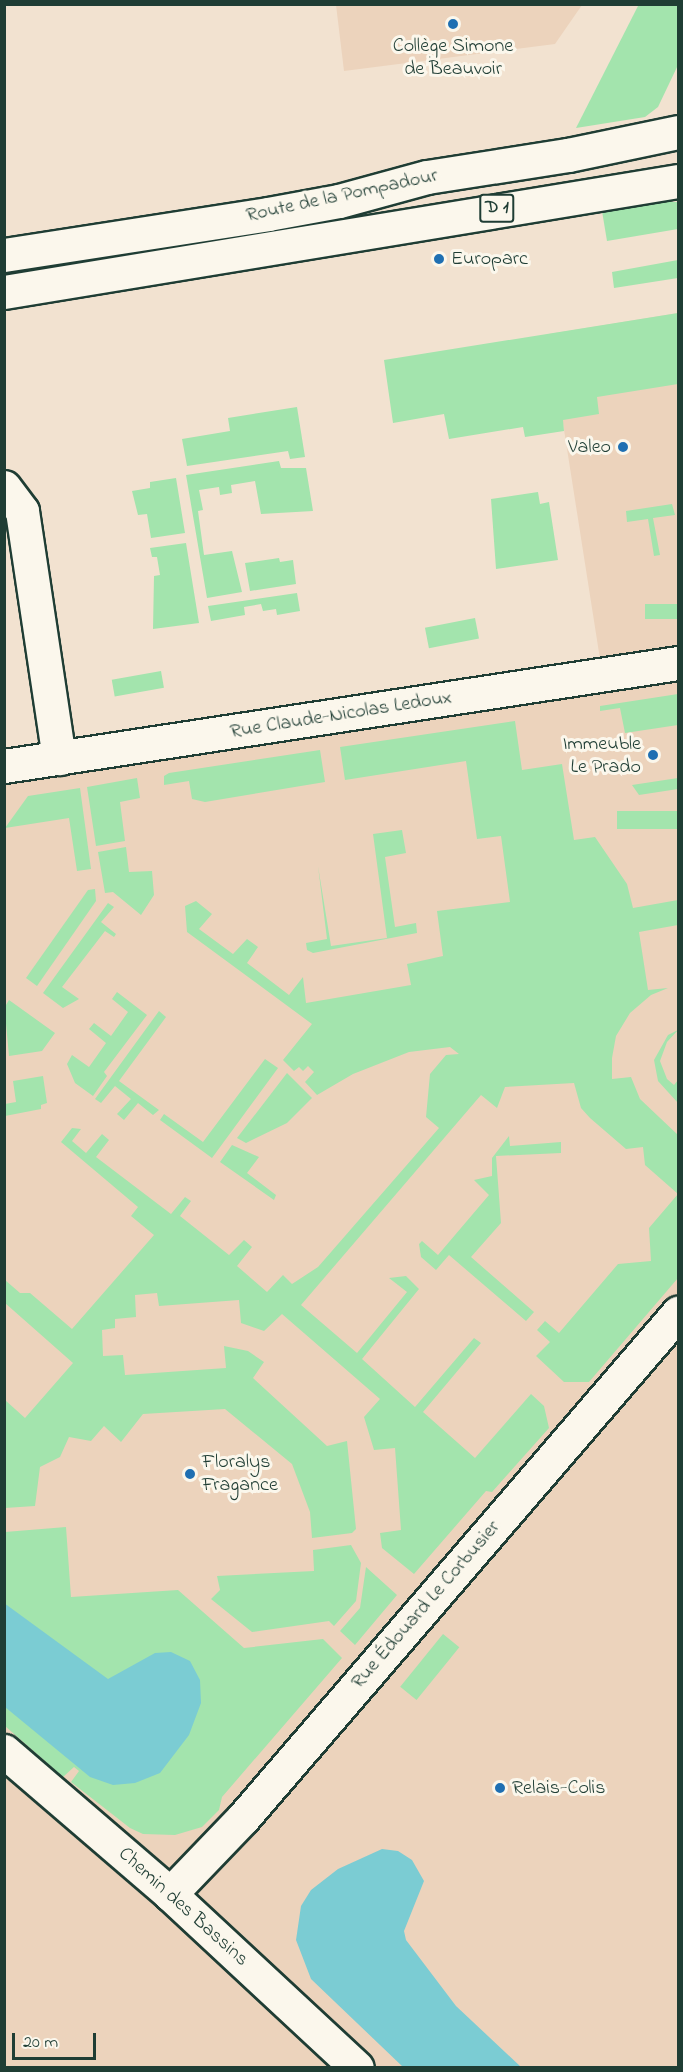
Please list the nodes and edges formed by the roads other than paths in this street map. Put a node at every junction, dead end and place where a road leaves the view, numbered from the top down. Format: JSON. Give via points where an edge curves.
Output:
{"nodes":[{"id":1,"x":678,"y":132,"type":"edge"},
{"id":2,"x":678,"y":181,"type":"edge"},
{"id":3,"x":4,"y":255,"type":"edge"},
{"id":4,"x":4,"y":292,"type":"edge"},
{"id":5,"x":4,"y":487,"type":"edge"},
{"id":6,"x":678,"y":663,"type":"edge"},
{"id":7,"x":59,"y":758,"type":"junction"},
{"id":8,"x":4,"y":766,"type":"edge"},
{"id":9,"x":678,"y":1313,"type":"edge"},
{"id":10,"x":4,"y":1751,"type":"edge"},
{"id":11,"x":170,"y":1894,"type":"junction"},
{"id":12,"x":357,"y":2067,"type":"edge"}],
"edges":[{"from":1,"to":3,"type":"street","name":"Route de la Pompadour","number":"D 1","via":[[568,155],[427,177],[278,213]]},
{"from":2,"to":4,"type":"street","name":"Route de la Pompadour","number":"D 1"},
{"from":5,"to":7,"type":"street","via":[[22,511]]},
{"from":6,"to":7,"type":"street","name":"Rue Claude-Nicolas Ledoux"},
{"from":7,"to":8,"type":"street","name":"Rue Claude-Nicolas Ledoux"},
{"from":9,"to":11,"type":"street","name":"Rue Édouard Le Corbusier","via":[[243,1818]]},
{"from":10,"to":11,"type":"street","name":"Chemin des Bassins"},
{"from":11,"to":12,"type":"street","name":"Chemin des Bassins"}]}
